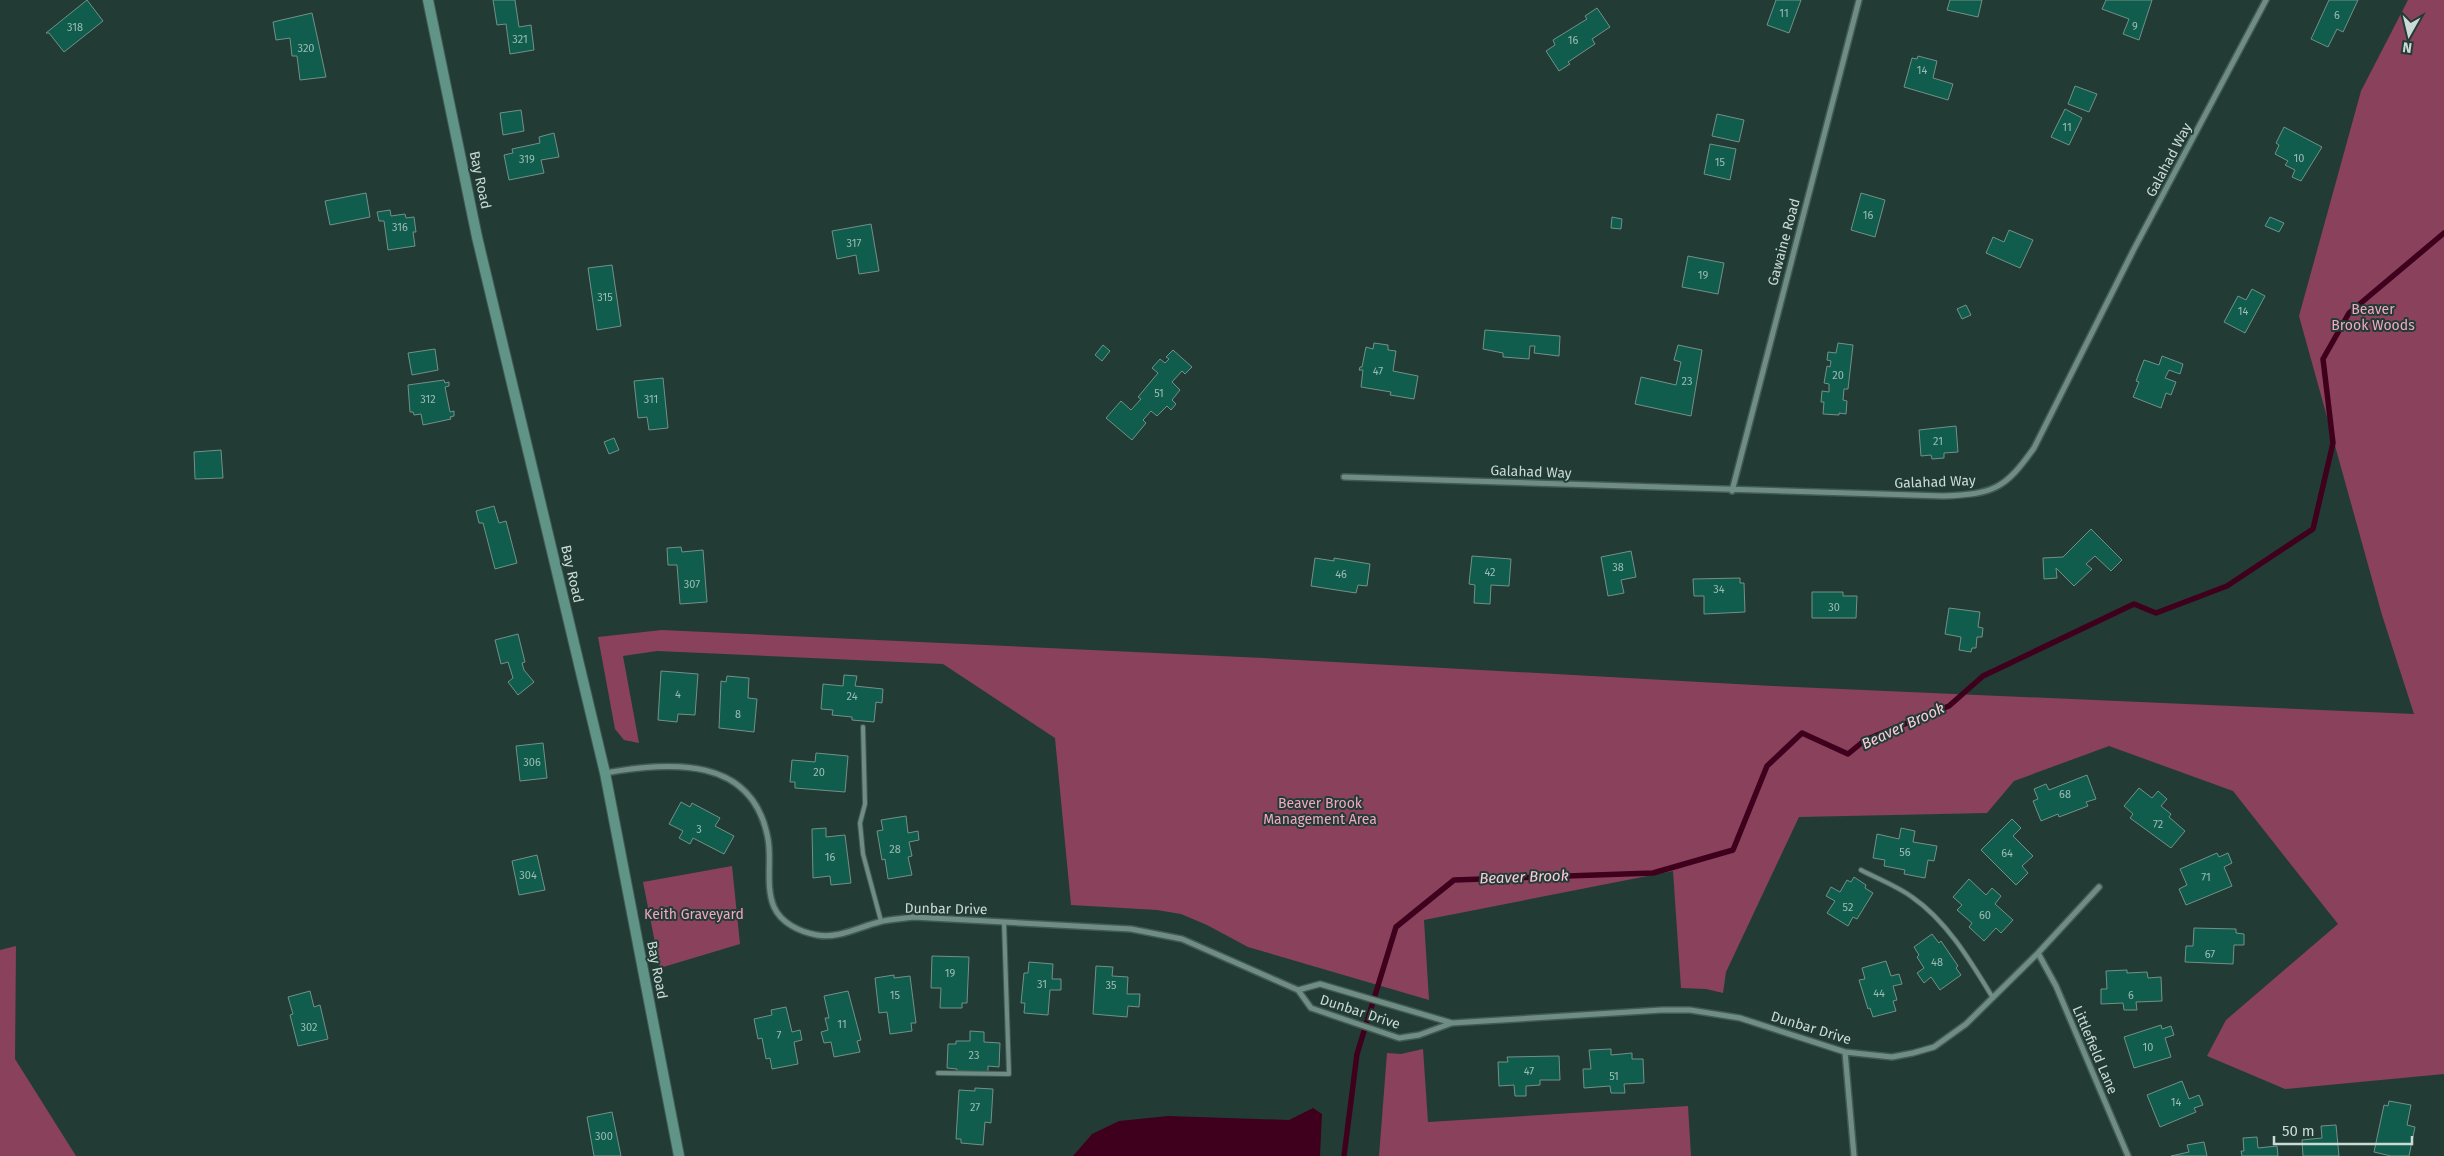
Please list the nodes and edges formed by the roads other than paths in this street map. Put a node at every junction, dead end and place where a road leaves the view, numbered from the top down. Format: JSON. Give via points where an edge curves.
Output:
{"nodes":[{"id":1,"x":428,"y":0,"type":"edge"},
{"id":2,"x":1858,"y":0,"type":"edge"},
{"id":3,"x":2266,"y":0,"type":"edge"},
{"id":4,"x":1344,"y":477,"type":"dead end"},
{"id":5,"x":1732,"y":491,"type":"junction"},
{"id":6,"x":863,"y":727,"type":"dead end"},
{"id":7,"x":604,"y":773,"type":"junction"},
{"id":8,"x":1861,"y":870,"type":"dead end"},
{"id":9,"x":2099,"y":887,"type":"dead end"},
{"id":10,"x":881,"y":921,"type":"junction"},
{"id":11,"x":1004,"y":922,"type":"junction"},
{"id":12,"x":2038,"y":954,"type":"junction"},
{"id":13,"x":1298,"y":990,"type":"junction"},
{"id":14,"x":1993,"y":998,"type":"junction"},
{"id":15,"x":1452,"y":1023,"type":"junction"},
{"id":16,"x":1845,"y":1052,"type":"junction"},
{"id":17,"x":938,"y":1072,"type":"dead end"},
{"id":18,"x":679,"y":1156,"type":"edge"},
{"id":19,"x":1854,"y":1156,"type":"edge"},
{"id":20,"x":2128,"y":1156,"type":"edge"}],
"edges":[{"from":1,"to":7,"type":"main road","name":"Bay Road","via":[[477,236]]},
{"from":2,"to":5,"type":"street","name":"Gawaine Road"},
{"from":3,"to":5,"type":"street","name":"Galahad Way","via":[[2134,249],[2034,448],[2006,482],[1986,492],[1964,496]]},
{"from":4,"to":5,"type":"street","name":"Galahad Way"},
{"from":6,"to":10,"type":"lane","via":[[866,804],[860,823],[863,854]]},
{"from":7,"to":10,"type":"street","name":"Dunbar Drive","via":[[639,767],[683,766],[725,777],[746,791],[758,805],[765,822],[770,887],[774,906],[783,919],[800,930],[819,936],[839,935]]},
{"from":7,"to":18,"type":"main road","name":"Bay Road"},
{"from":8,"to":14,"type":"lane","via":[[1912,896],[1926,909],[1951,936]]},
{"from":9,"to":12,"type":"street","name":"Dunbar Drive"},
{"from":10,"to":11,"type":"street","name":"Dunbar Drive","via":[[913,917]]},
{"from":11,"to":13,"type":"street","name":"Dunbar Drive","via":[[1156,932],[1182,939]]},
{"from":11,"to":17,"type":"lane","via":[[1009,1074]]},
{"from":12,"to":14,"type":"street","name":"Dunbar Drive"},
{"from":12,"to":20,"type":"street","name":"Littlefield Lane","via":[[2056,986]]},
{"from":13,"to":15,"type":"street","name":"Dunbar Drive","via":[[1320,984]]},
{"from":13,"to":15,"type":"street","name":"Dunbar Drive","via":[[1311,1008],[1399,1038],[1419,1035]]},
{"from":14,"to":16,"type":"street","name":"Dunbar Drive","via":[[1966,1024],[1934,1047],[1892,1057]]},
{"from":15,"to":16,"type":"street","name":"Dunbar Drive","via":[[1690,1010],[1740,1018]]},
{"from":16,"to":19,"type":"street"}]}
